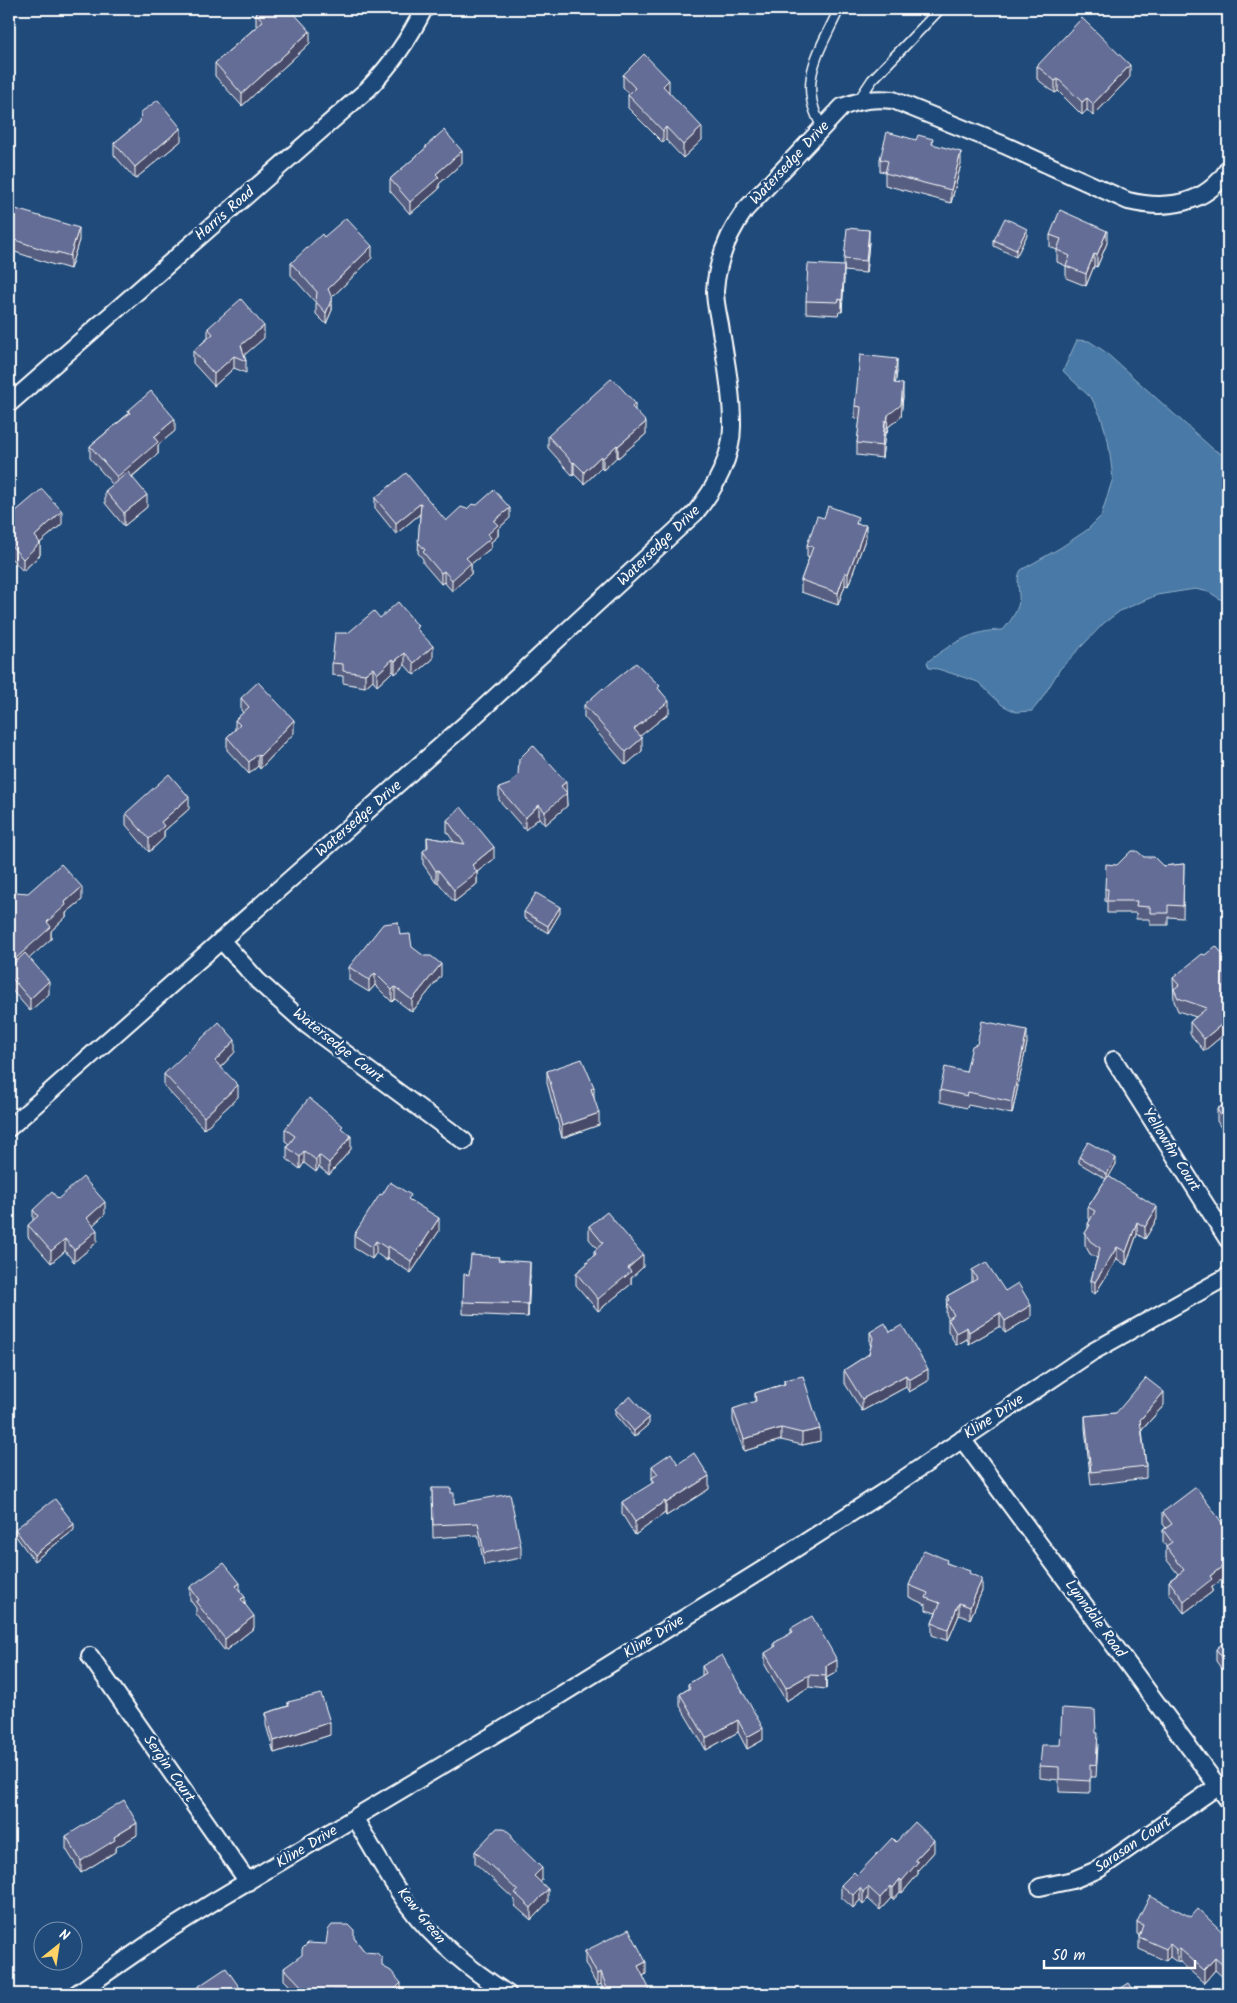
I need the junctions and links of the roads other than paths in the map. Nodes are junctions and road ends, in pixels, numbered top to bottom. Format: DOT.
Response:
graph roads {
  1 [pos="424,9"];
  2 [pos="839,9"];
  3 [pos="940,9"];
  4 [pos="858,101"];
  5 [pos="823,128"];
  6 [pos="1228,169"];
  7 [pos="9,404"];
  8 [pos="221,940"];
  9 [pos="1114,1060"];
  10 [pos="9,1128"];
  11 [pos="464,1141"];
  12 [pos="1228,1240"];
  13 [pos="1228,1276"];
  14 [pos="962,1438"];
  15 [pos="90,1656"];
  16 [pos="1218,1786"];
  17 [pos="1228,1800"];
  18 [pos="355,1819"];
  19 [pos="248,1882"];
  20 [pos="1040,1887"];
  21 [pos="76,1994"];
  22 [pos="508,1994"];
  1 -- 7 [label="street, Harris Road"];
  2 -- 5 [label="lane"];
  3 -- 4 [label="lane"];
  4 -- 5 [label="street, Watersedge Drive"];
  4 -- 6 [label="street, Watersedge Drive"];
  5 -- 8 [label="street, Watersedge Drive"];
  8 -- 10 [label="street, Watersedge Drive"];
  8 -- 11 [label="street, Watersedge Court"];
  9 -- 12 [label="street, Yellowfin Court"];
  13 -- 14 [label="street, Kline Drive"];
  14 -- 16 [label="street, Lynndale Road"];
  14 -- 18 [label="street, Kline Drive"];
  15 -- 19 [label="street, Sergin Court"];
  16 -- 17 [label="street, Lynndale Road"];
  16 -- 20 [label="street, Sarasan Court"];
  18 -- 19 [label="street, Kline Drive"];
  18 -- 22 [label="street, Kew Green"];
  19 -- 21 [label="street, Kline Drive"];
}
